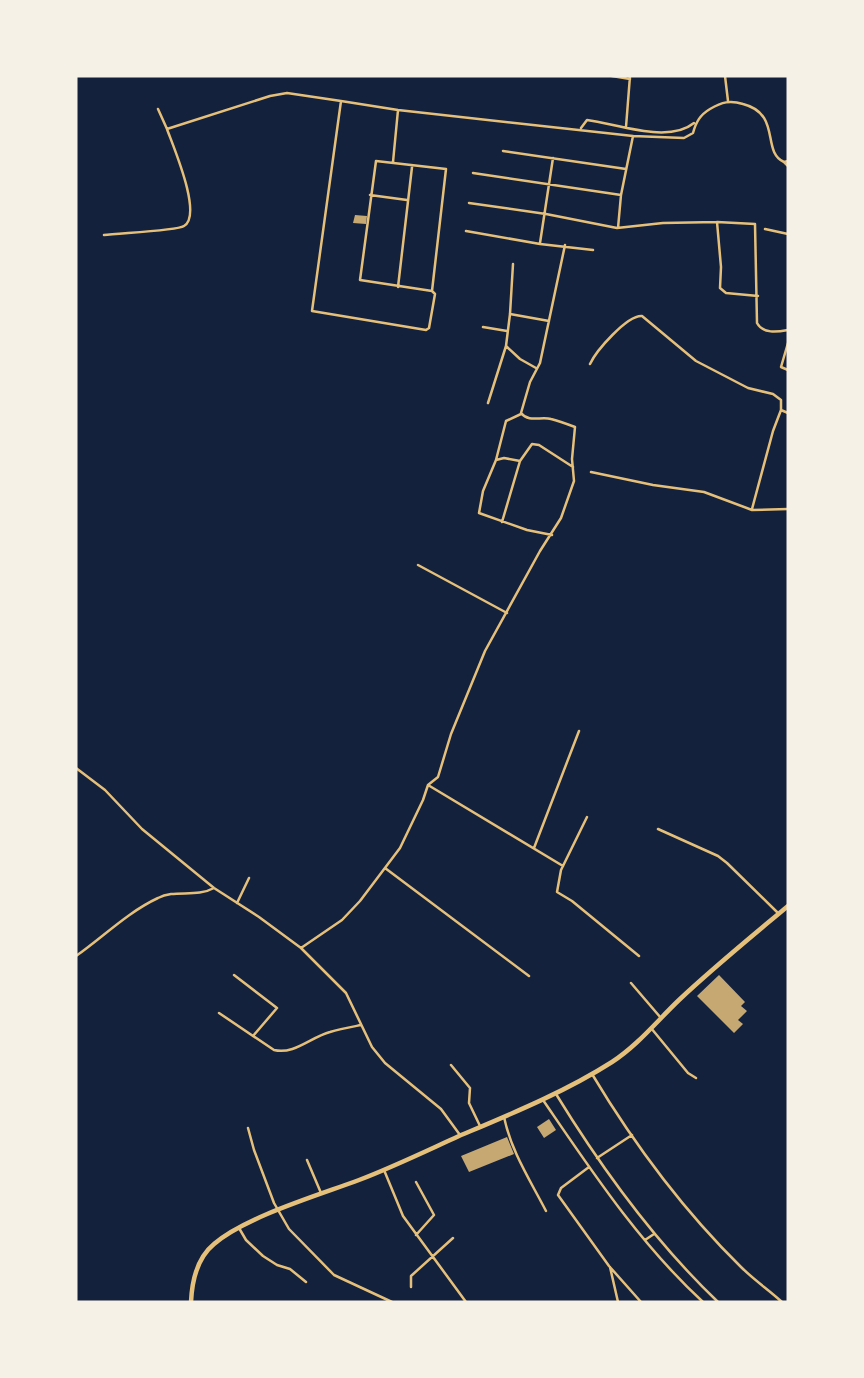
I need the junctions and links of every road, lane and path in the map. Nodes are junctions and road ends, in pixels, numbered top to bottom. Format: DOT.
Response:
graph roads {
  1 [pos="612,76"];
  2 [pos="724,76"];
  3 [pos="630,78"];
  4 [pos="341,101"];
  5 [pos="728,101"];
  6 [pos="158,109"];
  7 [pos="398,110"];
  8 [pos="696,122"];
  9 [pos="626,127"];
  10 [pos="581,128"];
  11 [pos="167,129"];
  12 [pos="633,136"];
  13 [pos="503,151"];
  14 [pos="553,158"];
  15 [pos="393,162"];
  16 [pos="786,162"];
  17 [pos="788,166"];
  18 [pos="412,167"];
  19 [pos="626,169"];
  20 [pos="473,173"];
  21 [pos="550,186"];
  22 [pos="370,195"];
  23 [pos="621,195"];
  24 [pos="406,200"];
  25 [pos="469,203"];
  26 [pos="546,214"];
  27 [pos="717,222"];
  28 [pos="618,228"];
  29 [pos="765,229"];
  30 [pos="466,231"];
  31 [pos="788,234"];
  32 [pos="104,235"];
  33 [pos="540,244"];
  34 [pos="565,245"];
  35 [pos="593,250"];
  36 [pos="513,264"];
  37 [pos="398,287"];
  38 [pos="432,291"];
  39 [pos="758,296"];
  40 [pos="510,314"];
  41 [pos="549,320"];
  42 [pos="483,327"];
  43 [pos="788,330"];
  44 [pos="507,332"];
  45 [pos="788,344"];
  46 [pos="506,346"];
  47 [pos="590,364"];
  48 [pos="536,368"];
  49 [pos="788,370"];
  50 [pos="488,403"];
  51 [pos="781,410"];
  52 [pos="788,413"];
  53 [pos="521,414"];
  54 [pos="496,460"];
  55 [pos="520,461"];
  56 [pos="574,468"];
  57 [pos="591,472"];
  58 [pos="788,508"];
  59 [pos="752,510"];
  60 [pos="502,522"];
  61 [pos="552,535"];
  62 [pos="418,564"];
  63 [pos="507,613"];
  64 [pos="579,731"];
  65 [pos="76,768"];
  66 [pos="428,785"];
  67 [pos="587,817"];
  68 [pos="658,829"];
  69 [pos="534,848"];
  70 [pos="562,866"];
  71 [pos="385,868"];
  72 [pos="249,878"];
  73 [pos="214,888"];
  74 [pos="237,903"];
  75 [pos="788,906"];
  76 [pos="778,914"];
  77 [pos="301,948"];
  78 [pos="76,956"];
  79 [pos="639,956"];
  80 [pos="234,975"];
  81 [pos="529,976"];
  82 [pos="631,983"];
  83 [pos="219,1013"];
  84 [pos="661,1018"];
  85 [pos="361,1025"];
  86 [pos="651,1028"];
  87 [pos="253,1036"];
  88 [pos="451,1065"];
  89 [pos="592,1074"];
  90 [pos="696,1078"];
  91 [pos="555,1093"];
  92 [pos="543,1099"];
  93 [pos="504,1117"];
  94 [pos="248,1128"];
  95 [pos="480,1128"];
  96 [pos="632,1135"];
  97 [pos="460,1136"];
  98 [pos="597,1158"];
  99 [pos="307,1160"];
  100 [pos="589,1167"];
  101 [pos="384,1170"];
  102 [pos="416,1182"];
  103 [pos="322,1194"];
  104 [pos="546,1210"];
  105 [pos="277,1212"];
  106 [pos="238,1228"];
  107 [pos="654,1234"];
  108 [pos="416,1235"];
  109 [pos="453,1238"];
  110 [pos="645,1241"];
  111 [pos="434,1257"];
  112 [pos="609,1266"];
  113 [pos="306,1282"];
  114 [pos="411,1287"];
  115 [pos="191,1302"];
  116 [pos="392,1302"];
  117 [pos="466,1302"];
  118 [pos="618,1302"];
  119 [pos="641,1302"];
  120 [pos="703,1302"];
  121 [pos="718,1302"];
  122 [pos="782,1302"];
  1 -- 3 [label="street"];
  2 -- 5 [label="street"];
  3 -- 9 [label="street"];
  4 -- 7 [label="street"];
  4 -- 11 [label="street"];
  4 -- 38 [label="street"];
  5 -- 8 [label="street"];
  5 -- 16 [label="street"];
  6 -- 11 [label="street"];
  7 -- 10 [label="street"];
  7 -- 15 [label="street"];
  8 -- 9 [label="street"];
  8 -- 12 [label="street"];
  9 -- 10 [label="street"];
  10 -- 12 [label="street"];
  11 -- 32 [label="street"];
  12 -- 19 [label="street"];
  13 -- 14 [label="street"];
  14 -- 19 [label="street"];
  14 -- 21 [label="street"];
  15 -- 18 [label="street"];
  15 -- 22 [label="street"];
  16 -- 17 [label="street"];
  18 -- 24 [label="street"];
  18 -- 38 [label="street"];
  19 -- 23 [label="street"];
  20 -- 21 [label="street"];
  21 -- 23 [label="street"];
  21 -- 26 [label="street"];
  22 -- 24 [label="street"];
  22 -- 37 [label="street"];
  23 -- 28 [label="street"];
  24 -- 37 [label="street"];
  25 -- 26 [label="street"];
  26 -- 28 [label="street"];
  26 -- 33 [label="street"];
  27 -- 28 [label="street"];
  27 -- 39 [label="street"];
  27 -- 39 [label="street"];
  29 -- 31 [label="street"];
  30 -- 33 [label="street"];
  33 -- 34 [label="street"];
  34 -- 35 [label="street"];
  34 -- 41 [label="street"];
  36 -- 40 [label="street"];
  37 -- 38 [label="street"];
  39 -- 43 [label="street"];
  40 -- 41 [label="street"];
  40 -- 44 [label="street"];
  41 -- 48 [label="street"];
  42 -- 44 [label="street"];
  44 -- 46 [label="street"];
  45 -- 49 [label="street"];
  46 -- 48 [label="street"];
  46 -- 50 [label="street"];
  47 -- 51 [label="street"];
  48 -- 53 [label="street"];
  51 -- 52 [label="street"];
  51 -- 59 [label="street"];
  53 -- 54 [label="street"];
  53 -- 56 [label="street"];
  54 -- 55 [label="street"];
  54 -- 60 [label="street"];
  55 -- 56 [label="street"];
  55 -- 60 [label="street"];
  56 -- 61 [label="street"];
  57 -- 59 [label="street"];
  58 -- 59 [label="street"];
  60 -- 61 [label="street"];
  61 -- 63 [label="street"];
  62 -- 63 [label="street"];
  63 -- 66 [label="street"];
  64 -- 69 [label="street"];
  65 -- 73 [label="street"];
  66 -- 69 [label="street"];
  66 -- 71 [label="street"];
  67 -- 70 [label="street"];
  68 -- 76 [label="street"];
  69 -- 70 [label="street"];
  70 -- 79 [label="street"];
  71 -- 77 [label="street"];
  71 -- 81 [label="street"];
  72 -- 74 [label="street"];
  73 -- 74 [label="street"];
  73 -- 78 [label="street"];
  74 -- 77 [label="street"];
  75 -- 76 [label="highway"];
  76 -- 84 [label="highway"];
  77 -- 85 [label="street"];
  80 -- 87 [label="street"];
  82 -- 84 [label="street"];
  83 -- 87 [label="street"];
  84 -- 86 [label="highway"];
  85 -- 87 [label="street"];
  85 -- 97 [label="street"];
  86 -- 89 [label="highway"];
  86 -- 90 [label="street"];
  88 -- 95 [label="street"];
  89 -- 91 [label="highway"];
  89 -- 96 [label="street"];
  91 -- 92 [label="highway"];
  91 -- 98 [label="street"];
  92 -- 93 [label="highway"];
  92 -- 100 [label="street"];
  93 -- 95 [label="highway"];
  93 -- 104 [label="street"];
  94 -- 105 [label="street"];
  95 -- 97 [label="highway"];
  96 -- 98 [label="street"];
  96 -- 122 [label="street"];
  97 -- 101 [label="highway"];
  98 -- 107 [label="street"];
  99 -- 103 [label="street"];
  100 -- 110 [label="street"];
  100 -- 112 [label="street"];
  101 -- 103 [label="highway"];
  101 -- 108 [label="street"];
  102 -- 108 [label="street"];
  103 -- 105 [label="highway"];
  105 -- 106 [label="highway"];
  105 -- 116 [label="street"];
  106 -- 113 [label="street"];
  106 -- 115 [label="highway"];
  107 -- 110 [label="street"];
  107 -- 121 [label="street"];
  108 -- 111 [label="street"];
  109 -- 111 [label="street"];
  110 -- 120 [label="street"];
  111 -- 114 [label="street"];
  111 -- 117 [label="street"];
  112 -- 118 [label="street"];
  112 -- 119 [label="street"];
}
